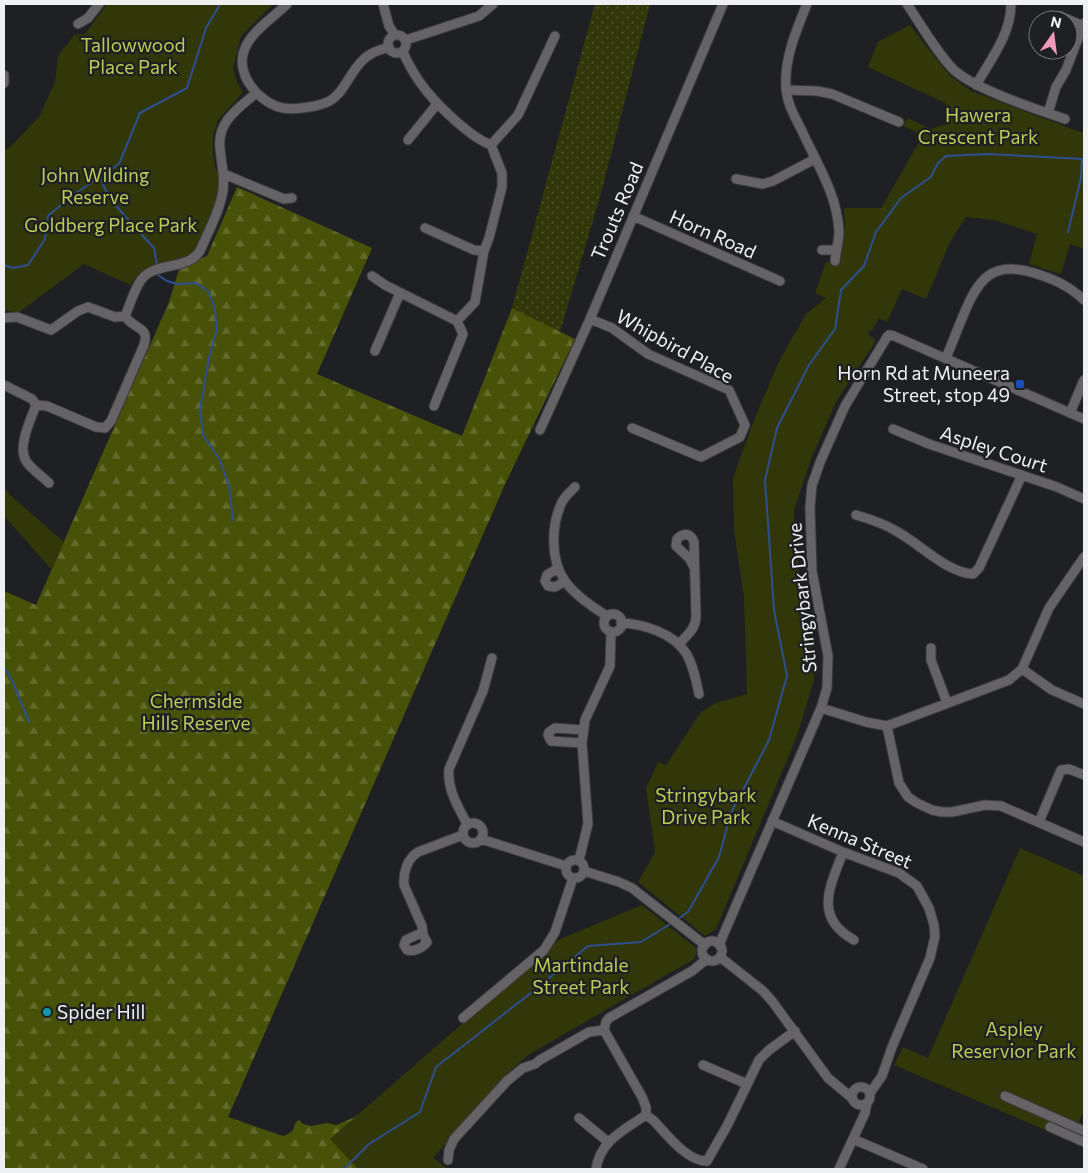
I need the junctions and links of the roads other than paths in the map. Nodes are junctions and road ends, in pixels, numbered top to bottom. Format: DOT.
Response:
graph roads {
  1 [pos="99,4"];
  2 [pos="287,4"];
  3 [pos="383,4"];
  4 [pos="493,4"];
  5 [pos="723,4"];
  6 [pos="807,4"];
  7 [pos="907,4"];
  8 [pos="1011,4"];
  9 [pos="78,24"];
  10 [pos="1083,24"];
  11 [pos="395,35"];
  12 [pos="555,36"];
  13 [pos="406,40"];
  14 [pos="389,47"];
  15 [pos="403,52"];
  16 [pos="4,75"];
  17 [pos="4,84"];
  18 [pos="976,85"];
  19 [pos="786,90"];
  20 [pos="256,93"];
  21 [pos="437,104"];
  22 [pos="1048,113"];
  23 [pos="1065,119"];
  24 [pos="899,122"];
  25 [pos="408,140"];
  26 [pos="490,145"];
  27 [pos="815,159"];
  28 [pos="224,174"];
  29 [pos="736,180"];
  30 [pos="292,198"];
  31 [pos="632,216"];
  32 [pos="425,228"];
  33 [pos="822,250"];
  34 [pos="836,250"];
  35 [pos="484,251"];
  36 [pos="835,261"];
  37 [pos="372,276"];
  38 [pos="780,280"];
  39 [pos="400,293"];
  40 [pos="1084,300"];
  41 [pos="125,316"];
  42 [pos="4,318"];
  43 [pos="590,319"];
  44 [pos="457,321"];
  45 [pos="375,351"];
  46 [pos="946,358"];
  47 [pos="1084,380"];
  48 [pos="4,385"];
  49 [pos="36,405"];
  50 [pos="434,406"];
  51 [pos="1070,413"];
  52 [pos="1084,420"];
  53 [pos="632,428"];
  54 [pos="893,429"];
  55 [pos="540,430"];
  56 [pos="1022,475"];
  57 [pos="48,483"];
  58 [pos="575,487"];
  59 [pos="1084,499"];
  60 [pos="856,515"];
  61 [pos="1084,557"];
  62 [pos="694,567"];
  63 [pos="558,568"];
  64 [pos="565,581"];
  65 [pos="607,616"];
  66 [pos="621,623"];
  67 [pos="612,632"];
  68 [pos="678,644"];
  69 [pos="931,648"];
  70 [pos="492,658"];
  71 [pos="1022,670"];
  72 [pos="699,694"];
  73 [pos="947,703"];
  74 [pos="1084,704"];
  75 [pos="821,708"];
  76 [pos="888,726"];
  77 [pos="583,730"];
  78 [pos="582,743"];
  79 [pos="1084,775"];
  80 [pos="772,821"];
  81 [pos="1039,822"];
  82 [pos="467,824"];
  83 [pos="463,836"];
  84 [pos="482,839"];
  85 [pos="1084,842"];
  86 [pos="843,852"];
  87 [pos="579,860"];
  88 [pos="566,866"];
  89 [pos="584,871"];
  90 [pos="572,878"];
  91 [pos="423,935"];
  92 [pos="854,940"];
  93 [pos="705,945"];
  94 [pos="719,945"];
  95 [pos="720,957"];
  96 [pos="707,959"];
  97 [pos="464,1018"];
  98 [pos="604,1030"];
  99 [pos="795,1030"];
  100 [pos="703,1065"];
  101 [pos="883,1069"];
  102 [pos="747,1084"];
  103 [pos="859,1096"];
  104 [pos="1005,1096"];
  105 [pos="646,1115"];
  106 [pos="579,1118"];
  107 [pos="1050,1128"];
  108 [pos="1084,1132"];
  109 [pos="853,1139"];
  110 [pos="608,1142"];
  111 [pos="1084,1142"];
  112 [pos="448,1160"];
  113 [pos="709,1165"];
  114 [pos="596,1169"];
  115 [pos="839,1169"];
  116 [pos="923,1169"];
  1 -- 9 [label="street"];
  2 -- 20 [label="street"];
  3 -- 11 [label="street"];
  4 -- 13 [label="street"];
  5 -- 31 [label="street, Trouts Road"];
  6 -- 19 [label="street"];
  7 -- 18 [label="street"];
  8 -- 18 [label="street"];
  10 -- 22 [label="street"];
  11 -- 13 [label="street"];
  11 -- 14 [label="street"];
  12 -- 26 [label="street"];
  13 -- 15 [label="street"];
  14 -- 15 [label="street"];
  14 -- 20 [label="street"];
  15 -- 21 [label="street"];
  16 -- 17 [label="street"];
  18 -- 22 [label="street"];
  19 -- 24 [label="street"];
  19 -- 27 [label="street"];
  20 -- 28 [label="street"];
  21 -- 25 [label="street"];
  21 -- 26 [label="street"];
  22 -- 23 [label="street"];
  26 -- 35 [label="street"];
  27 -- 29 [label="street"];
  27 -- 34 [label="street"];
  28 -- 30 [label="street"];
  28 -- 41 [label="street"];
  31 -- 38 [label="street, Horn Road"];
  31 -- 43 [label="street, Trouts Road"];
  32 -- 35 [label="street"];
  33 -- 34 [label="street"];
  34 -- 36 [label="street"];
  35 -- 44 [label="street"];
  37 -- 39 [label="street"];
  39 -- 44 [label="street"];
  39 -- 45 [label="street"];
  40 -- 46 [label="street"];
  41 -- 42 [label="street"];
  41 -- 49 [label="street"];
  43 -- 53 [label="street, Whipbird Place"];
  43 -- 55 [label="street, Trouts Road"];
  44 -- 50 [label="street"];
  46 -- 51 [label="street"];
  46 -- 75 [label="street, Stringybark Drive"];
  47 -- 51 [label="street"];
  48 -- 49 [label="street"];
  49 -- 57 [label="street"];
  51 -- 52 [label="street"];
  54 -- 56 [label="street, Aspley Court"];
  56 -- 59 [label="street, Aspley Court"];
  56 -- 60 [label="street"];
  58 -- 63 [label="street"];
  61 -- 71 [label="street"];
  62 -- 68 [label="street"];
  63 -- 64 [label="street"];
  63 -- 64 [label="street"];
  64 -- 65 [label="street"];
  65 -- 66 [label="street"];
  65 -- 67 [label="street"];
  66 -- 67 [label="street"];
  66 -- 68 [label="street"];
  67 -- 77 [label="street"];
  68 -- 72 [label="street"];
  69 -- 73 [label="street"];
  70 -- 82 [label="street"];
  71 -- 73 [label="street"];
  71 -- 74 [label="street"];
  73 -- 76 [label="street"];
  75 -- 76 [label="street"];
  75 -- 80 [label="street, Stringybark Drive"];
  76 -- 81 [label="street"];
  77 -- 78 [label="street"];
  77 -- 78 [label="street"];
  78 -- 87 [label="street"];
  79 -- 81 [label="street"];
  80 -- 86 [label="street, Kenna Street"];
  80 -- 94 [label="street, Stringybark Drive"];
  81 -- 85 [label="street"];
  82 -- 83 [label="street"];
  82 -- 84 [label="street"];
  83 -- 84 [label="street"];
  83 -- 91 [label="street"];
  84 -- 88 [label="street"];
  86 -- 92 [label="street"];
  86 -- 101 [label="street, Kenna Street"];
  87 -- 88 [label="street"];
  87 -- 89 [label="street"];
  88 -- 90 [label="street"];
  89 -- 90 [label="street"];
  89 -- 93 [label="street"];
  90 -- 97 [label="street"];
  93 -- 94 [label="street"];
  93 -- 96 [label="street"];
  94 -- 95 [label="street, Stringybark Drive"];
  95 -- 96 [label="street"];
  95 -- 99 [label="street"];
  96 -- 98 [label="street"];
  98 -- 105 [label="street"];
  98 -- 112 [label="street"];
  99 -- 102 [label="street"];
  99 -- 103 [label="street"];
  100 -- 102 [label="street"];
  101 -- 103 [label="street, Kenna Street"];
  101 -- 103 [label="street, Kenna Street"];
  102 -- 113 [label="street"];
  103 -- 109 [label="street"];
  104 -- 108 [label="street"];
  105 -- 110 [label="street"];
  105 -- 113 [label="street"];
  106 -- 110 [label="street"];
  107 -- 111 [label="street"];
  109 -- 115 [label="street"];
  109 -- 116 [label="street"];
  110 -- 114 [label="street"];
}
